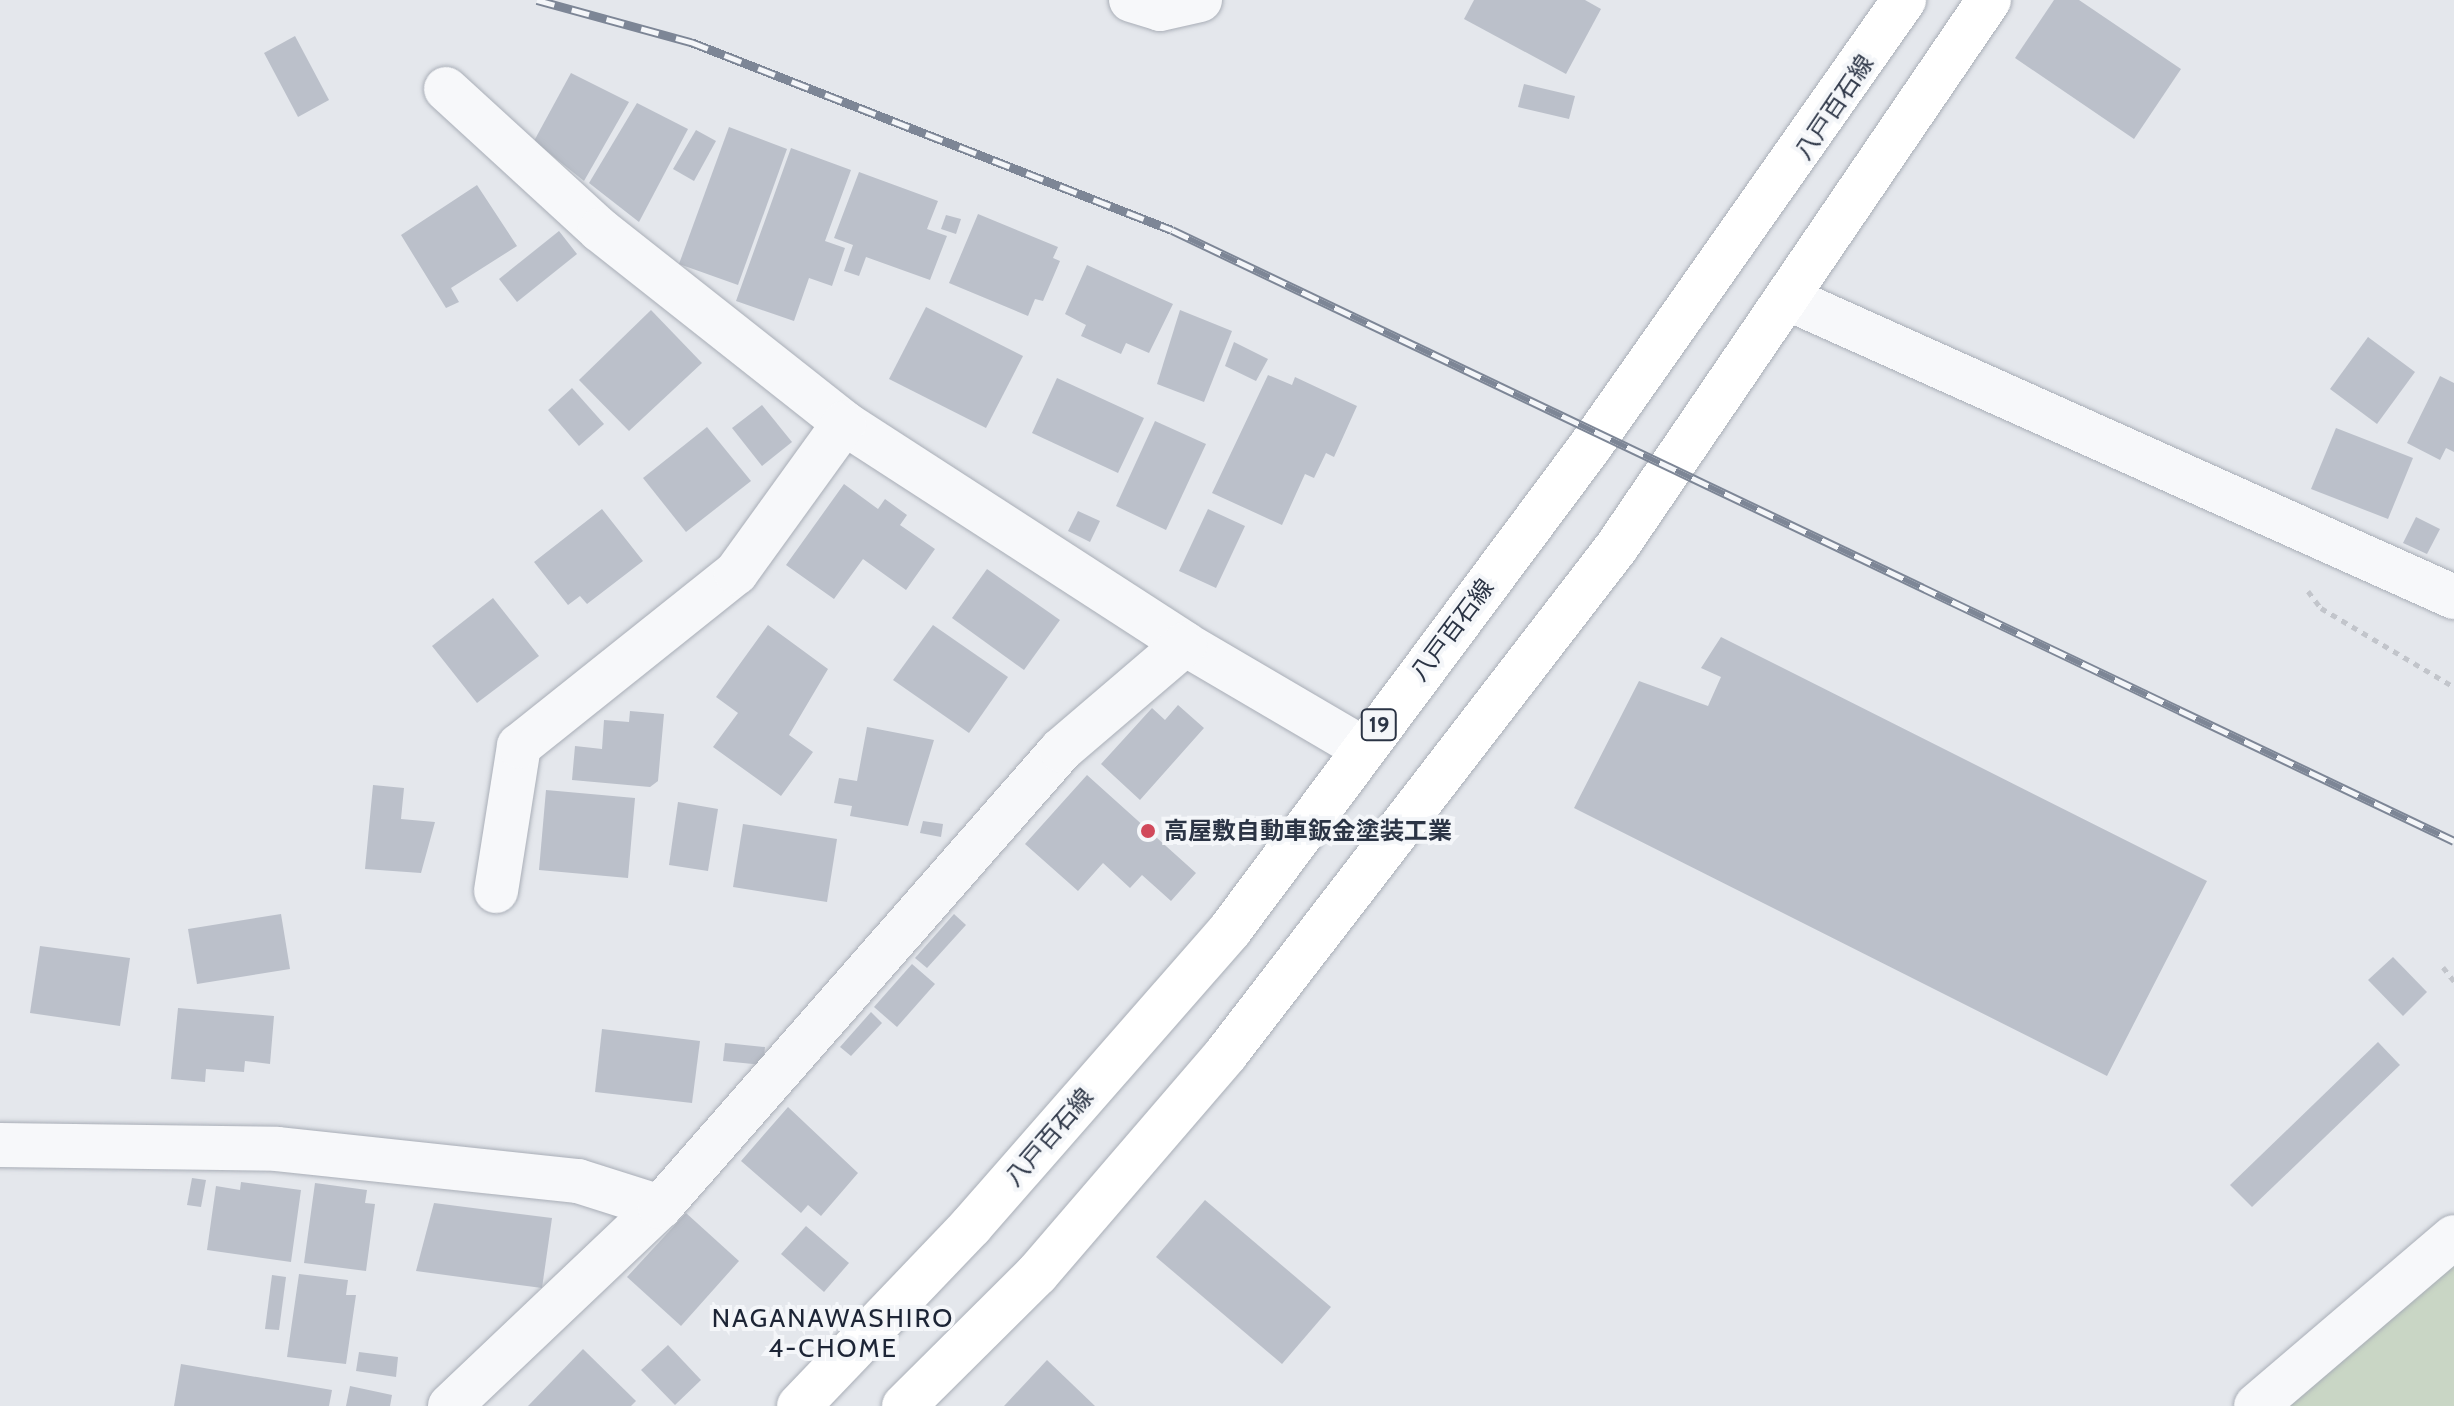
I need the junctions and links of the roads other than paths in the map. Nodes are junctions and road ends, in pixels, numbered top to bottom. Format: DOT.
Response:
graph roads {
  1 [pos="1131,0"];
  2 [pos="1200,0"];
  3 [pos="1904,0"];
  4 [pos="1989,0"];
  5 [pos="446,89"];
  6 [pos="1789,299"];
  7 [pos="844,423"];
  8 [pos="2454,597"];
  9 [pos="1185,644"];
  10 [pos="1362,748"];
  11 [pos="496,891"];
  12 [pos="0,1145"];
  13 [pos="660,1207"];
  14 [pos="2454,1237"];
  15 [pos="450,1406"];
  16 [pos="799,1406"];
  17 [pos="904,1406"];
  18 [pos="2256,1406"];
  1 -- 2 [label="street"];
  3 -- 10 [label="main road, 八戸百石線 / 19"];
  4 -- 6 [label="main road"];
  5 -- 7 [label="street"];
  6 -- 8 [label="street"];
  6 -- 17 [label="main road"];
  7 -- 9 [label="street"];
  7 -- 11 [label="street"];
  9 -- 10 [label="street"];
  9 -- 13 [label="street"];
  10 -- 16 [label="main road, 八戸百石線 / 19"];
  12 -- 13 [label="street"];
  13 -- 15 [label="street"];
  14 -- 18 [label="street"];
}
